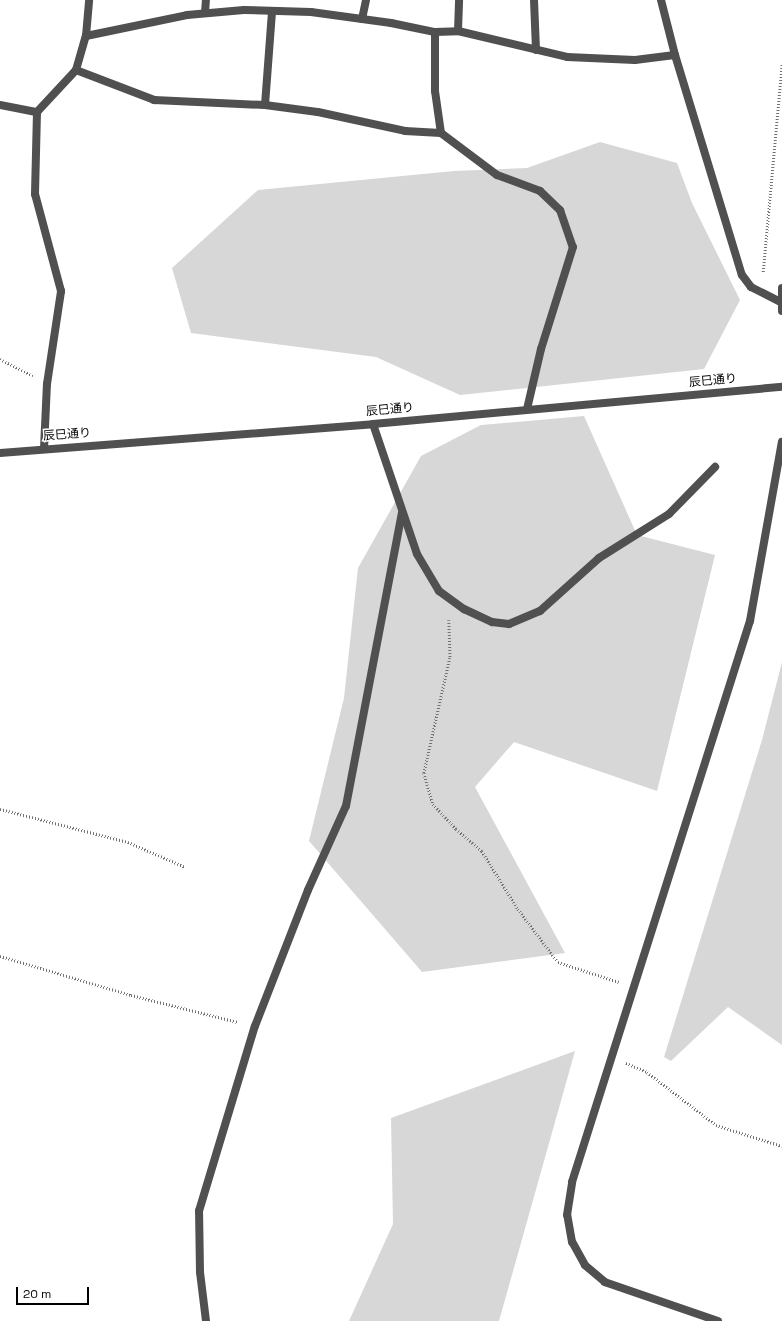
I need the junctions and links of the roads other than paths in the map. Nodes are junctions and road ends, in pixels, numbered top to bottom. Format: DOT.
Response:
graph roads {
  1 [pos="89,0"];
  2 [pos="206,0"];
  3 [pos="366,0"];
  4 [pos="459,0"];
  5 [pos="534,0"];
  6 [pos="661,0"];
  7 [pos="272,11"];
  8 [pos="205,13"];
  9 [pos="362,19"];
  10 [pos="458,31"];
  11 [pos="435,32"];
  12 [pos="86,36"];
  13 [pos="536,50"];
  14 [pos="675,55"];
  15 [pos="76,70"];
  16 [pos="0,105"];
  17 [pos="265,105"];
  18 [pos="37,112"];
  19 [pos="441,133"];
  20 [pos="782,288"];
  21 [pos="781,302"];
  22 [pos="782,312"];
  23 [pos="782,387"];
  24 [pos="527,409"];
  25 [pos="373,424"];
  26 [pos="782,442"];
  27 [pos="44,449"];
  28 [pos="0,453"];
  29 [pos="715,467"];
  30 [pos="402,513"];
  31 [pos="206,1321"];
  32 [pos="718,1321"];
  1 -- 12 [label="street"];
  2 -- 8 [label="street"];
  3 -- 9 [label="street"];
  4 -- 10 [label="street"];
  5 -- 13 [label="street"];
  6 -- 14 [label="street"];
  7 -- 8 [label="street"];
  7 -- 9 [label="street"];
  7 -- 17 [label="street"];
  8 -- 12 [label="street"];
  9 -- 11 [label="street"];
  10 -- 11 [label="street"];
  10 -- 13 [label="street"];
  11 -- 19 [label="street"];
  12 -- 15 [label="street"];
  13 -- 14 [label="street"];
  14 -- 21 [label="street"];
  15 -- 17 [label="street"];
  15 -- 18 [label="street"];
  16 -- 18 [label="street"];
  17 -- 19 [label="street"];
  18 -- 27 [label="street"];
  19 -- 24 [label="street"];
  20 -- 21 [label="street"];
  21 -- 22 [label="street"];
  23 -- 24 [label="street, 辰巳通り"];
  24 -- 25 [label="street, 辰巳通り"];
  25 -- 27 [label="street, 辰巳通り"];
  25 -- 30 [label="street"];
  26 -- 32 [label="street"];
  27 -- 28 [label="street, 辰巳通り"];
  29 -- 30 [label="street"];
  30 -- 31 [label="street"];
}
